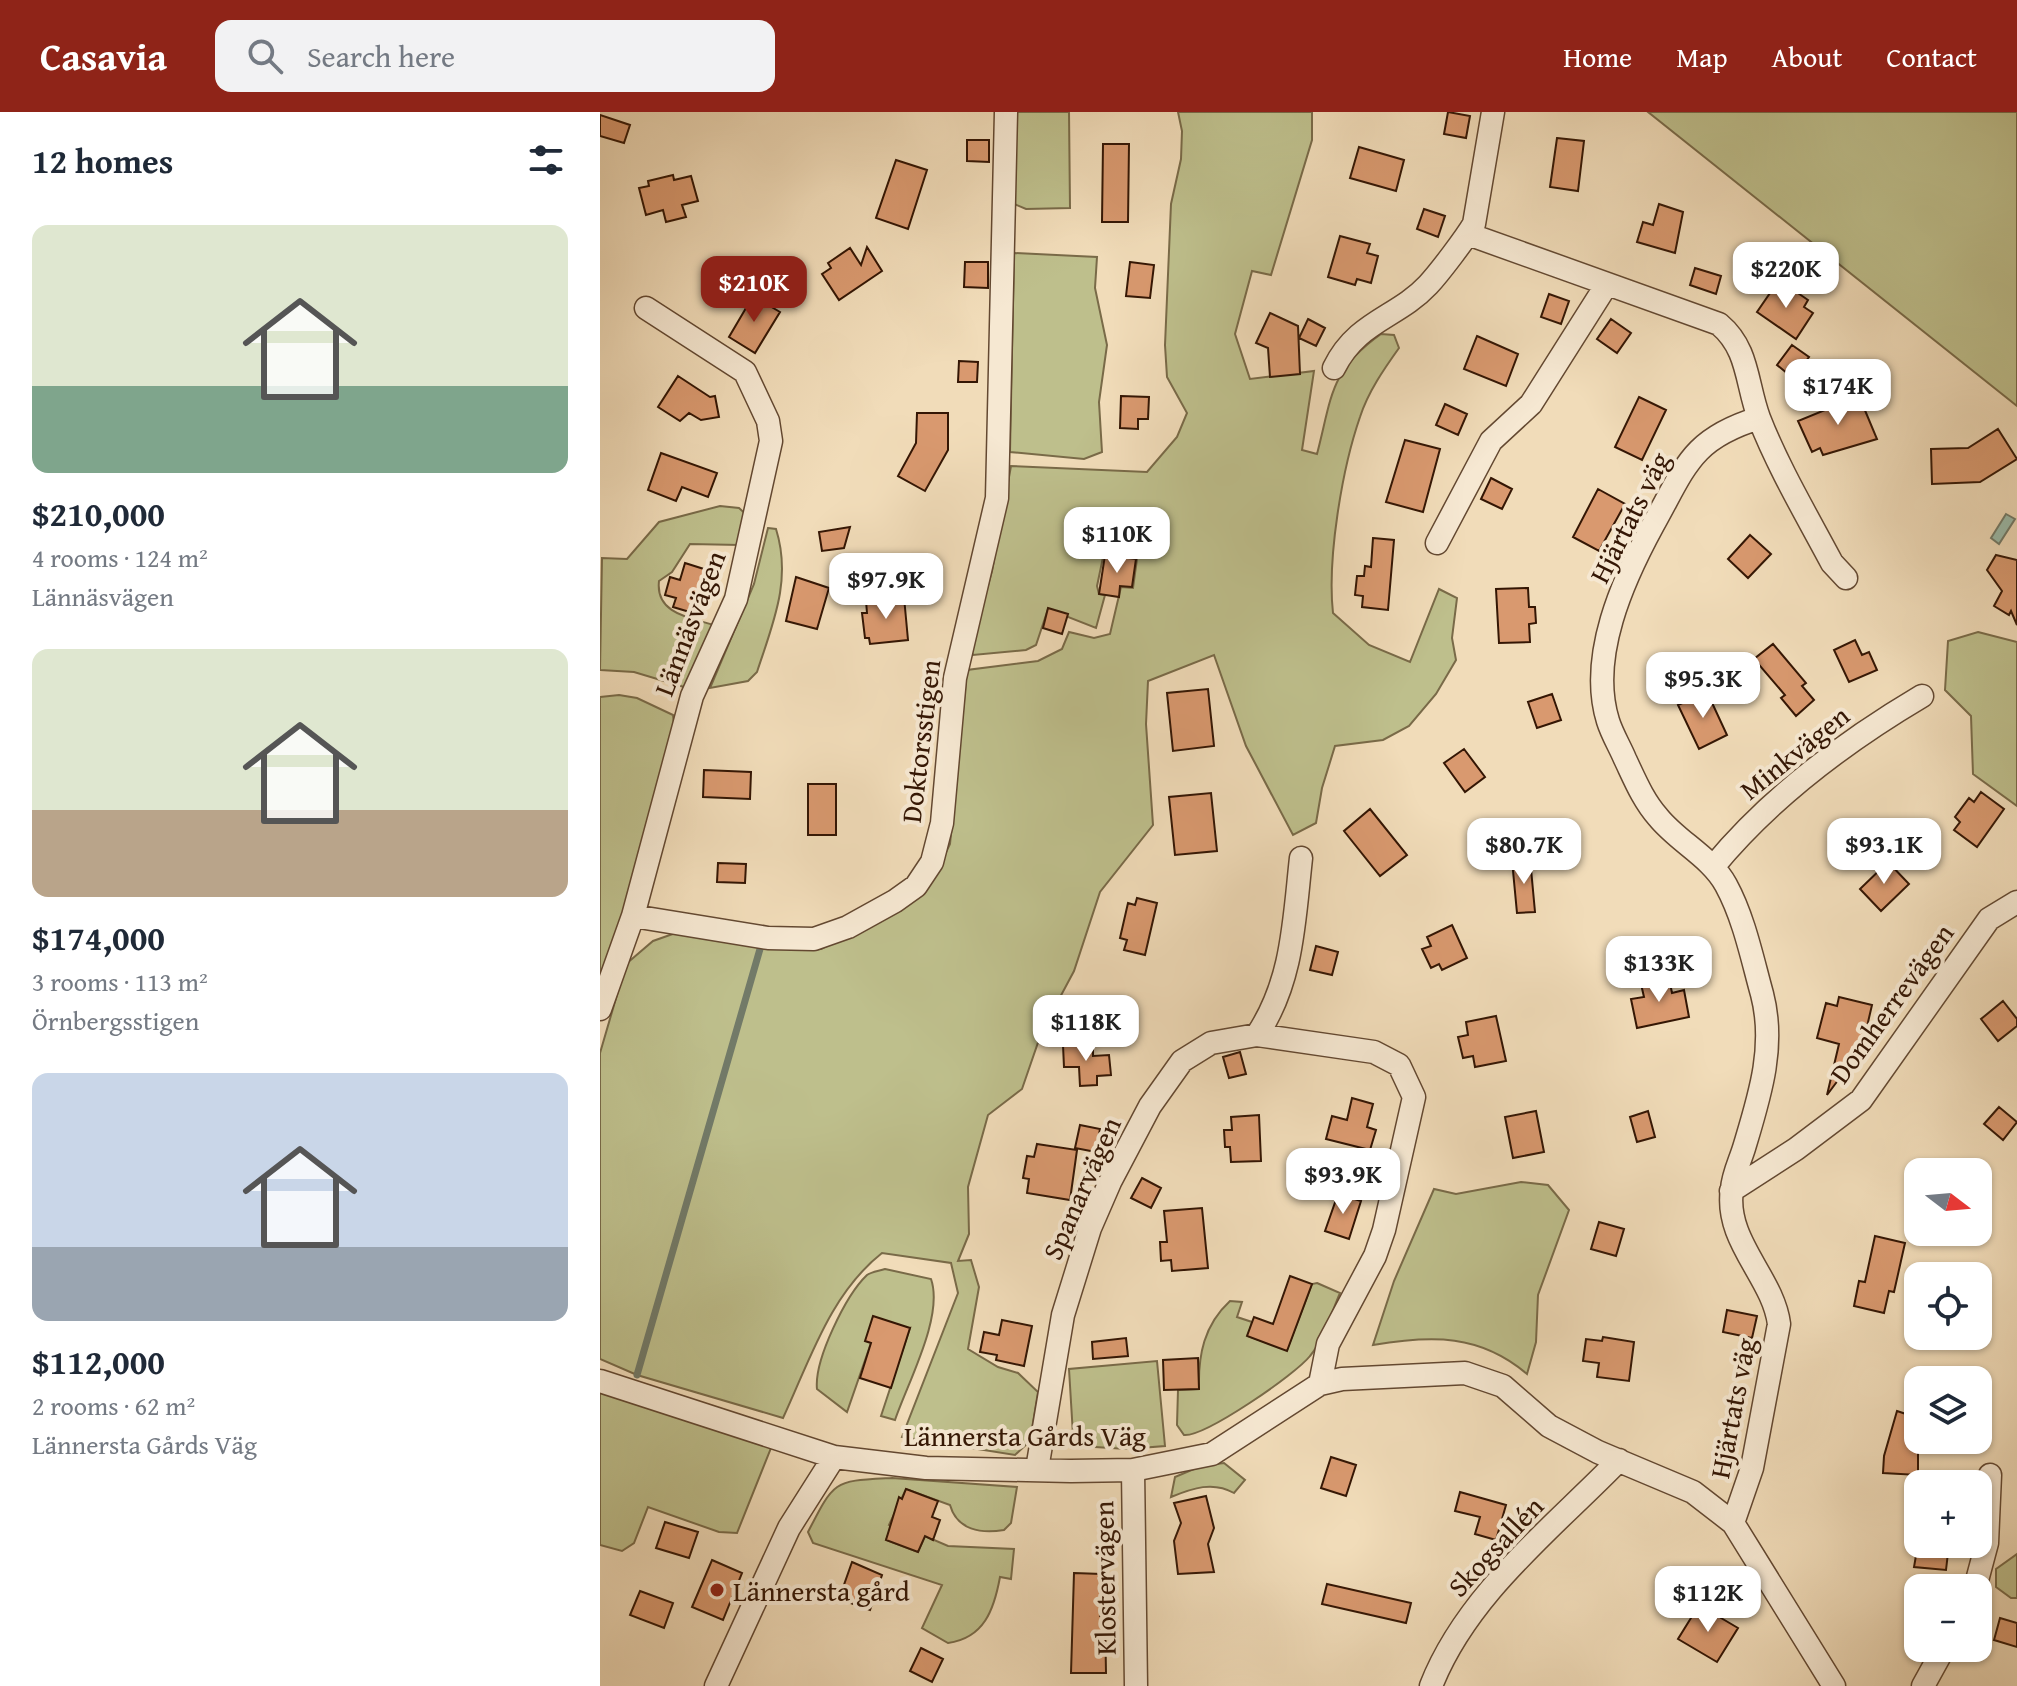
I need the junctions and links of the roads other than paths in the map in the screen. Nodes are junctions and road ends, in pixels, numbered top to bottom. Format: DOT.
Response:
graph roads {
  1 [pos="1006,112"];
  2 [pos="1493,112"];
  3 [pos="1468,234"];
  4 [pos="1607,284"];
  5 [pos="646,308"];
  6 [pos="1334,368"];
  7 [pos="1759,418"];
  8 [pos="1437,543"];
  9 [pos="1846,578"];
  10 [pos="1922,696"];
  11 [pos="1301,858"];
  12 [pos="1713,867"];
  13 [pos="2017,902"];
  14 [pos="633,916"];
  15 [pos="600,1009"];
  16 [pos="1257,1035"];
  17 [pos="1731,1191"];
  18 [pos="600,1381"];
  19 [pos="1320,1384"];
  20 [pos="834,1457"];
  21 [pos="1619,1460"];
  22 [pos="1037,1469"];
  23 [pos="1133,1470"];
  24 [pos="1733,1523"];
  25 [pos="1936,1662"];
  26 [pos="716,1686"];
  27 [pos="1136,1686"];
  28 [pos="1431,1686"];
  29 [pos="1834,1686"];
  30 [pos="1923,1686"];
  1 -- 14 [label="street, Doktorsstigen"];
  2 -- 3 [label="street"];
  3 -- 4 [label="street"];
  3 -- 6 [label="street"];
  4 -- 7 [label="street"];
  4 -- 8 [label="street"];
  5 -- 14 [label="street, Lännäsvägen"];
  7 -- 9 [label="street"];
  7 -- 12 [label="street, Hjärtats väg"];
  10 -- 12 [label="street, Minkvägen"];
  11 -- 16 [label="street"];
  12 -- 17 [label="street, Hjärtats väg"];
  13 -- 17 [label="street, Domherrevägen"];
  14 -- 15 [label="street, Lännäsvägen"];
  16 -- 19 [label="street, Spanarvägen"];
  16 -- 22 [label="street, Spanarvägen"];
  17 -- 24 [label="street, Hjärtats väg"];
  18 -- 20 [label="street, Lännersta Gårds Väg"];
  19 -- 21 [label="street, Lännersta Gårds Väg"];
  19 -- 23 [label="street, Lännersta Gårds Väg"];
  20 -- 22 [label="street, Lännersta Gårds Väg"];
  20 -- 26 [label="street"];
  21 -- 24 [label="street, Lännersta Gårds Väg"];
  21 -- 28 [label="street, Skogsallén"];
  22 -- 23 [label="street, Lännersta Gårds Väg"];
  23 -- 27 [label="street, Klostervägen"];
  24 -- 29 [label="street, Lännersta Gårds Väg"];
  25 -- 30 [label="street"];
}
